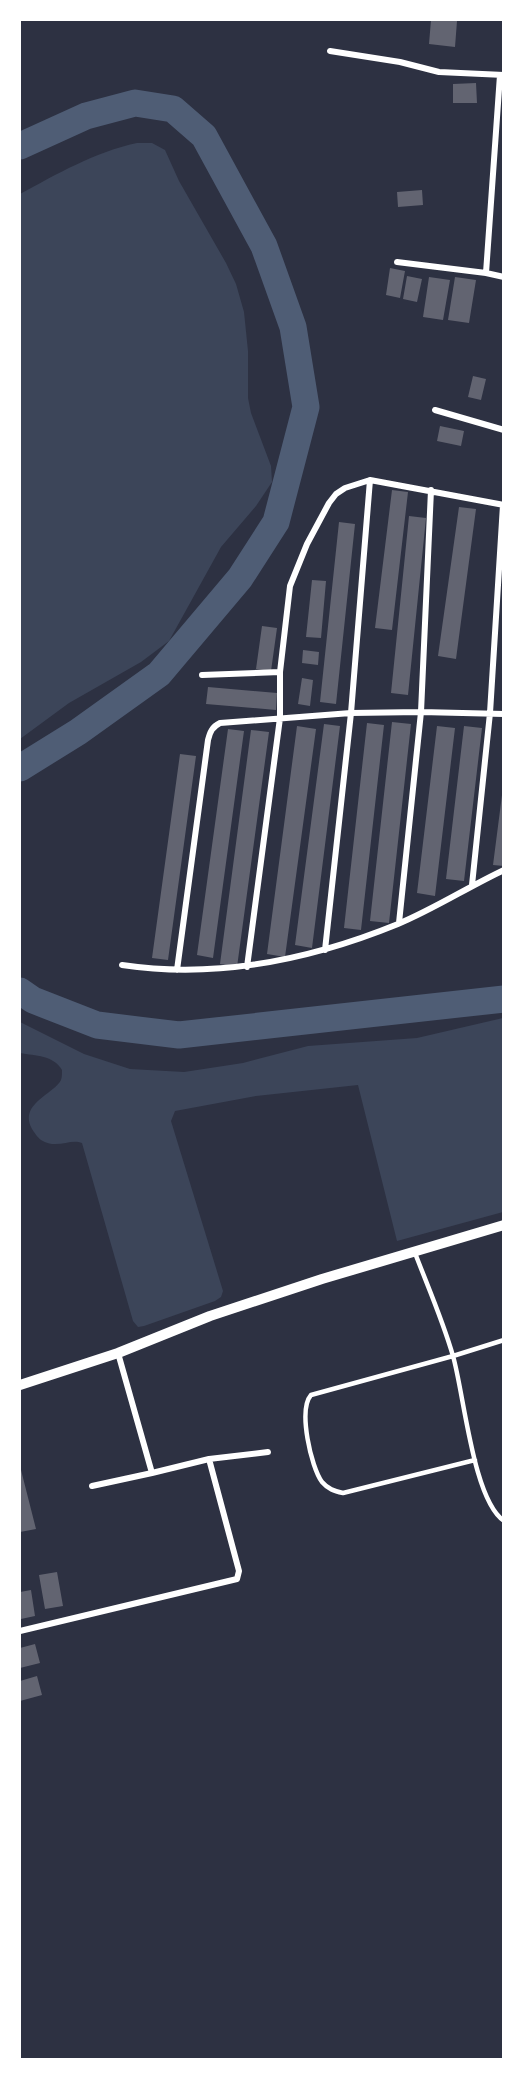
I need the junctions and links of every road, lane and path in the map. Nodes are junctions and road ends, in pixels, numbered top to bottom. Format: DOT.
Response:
graph roads {
  1 [pos="330,51"];
  2 [pos="502,75"];
  3 [pos="397,262"];
  4 [pos="486,273"];
  5 [pos="504,277"];
  6 [pos="435,410"];
  7 [pos="504,430"];
  8 [pos="370,480"];
  9 [pos="431,490"];
  10 [pos="503,505"];
  11 [pos="280,672"];
  12 [pos="202,675"];
  13 [pos="421,711"];
  14 [pos="490,713"];
  15 [pos="351,714"];
  16 [pos="504,714"];
  17 [pos="280,718"];
  18 [pos="504,870"];
  19 [pos="472,885"];
  20 [pos="399,923"];
  21 [pos="325,950"];
  22 [pos="122,965"];
  23 [pos="246,967"];
  24 [pos="177,970"];
  25 [pos="504,1225"];
  26 [pos="414,1251"];
  27 [pos="504,1340"];
  28 [pos="118,1353"];
  29 [pos="453,1356"];
  30 [pos="20,1385"];
  31 [pos="268,1452"];
  32 [pos="209,1459"];
  33 [pos="474,1460"];
  34 [pos="152,1473"];
  35 [pos="92,1486"];
  36 [pos="504,1521"];
  37 [pos="20,1630"];
  1 -- 2 [label="street"];
  2 -- 4 [label="street"];
  3 -- 4 [label="street"];
  4 -- 5 [label="street"];
  6 -- 7 [label="street"];
  8 -- 9 [label="street"];
  8 -- 11 [label="street"];
  8 -- 15 [label="street"];
  9 -- 10 [label="street"];
  9 -- 13 [label="street"];
  10 -- 14 [label="street"];
  11 -- 12 [label="street"];
  11 -- 17 [label="street"];
  13 -- 14 [label="street"];
  13 -- 15 [label="street"];
  13 -- 20 [label="street"];
  14 -- 16 [label="street"];
  14 -- 19 [label="street"];
  15 -- 17 [label="street"];
  15 -- 21 [label="street"];
  17 -- 23 [label="street"];
  17 -- 24 [label="street"];
  18 -- 19 [label="street"];
  19 -- 20 [label="street"];
  20 -- 21 [label="street"];
  21 -- 23 [label="street"];
  22 -- 24 [label="street"];
  23 -- 24 [label="street"];
  25 -- 26 [label="street"];
  26 -- 28 [label="street"];
  26 -- 29 [label="lane"];
  27 -- 29 [label="lane"];
  28 -- 30 [label="street"];
  28 -- 34 [label="street"];
  29 -- 33 [label="lane"];
  29 -- 33 [label="lane"];
  31 -- 32 [label="street"];
  32 -- 34 [label="street"];
  32 -- 37 [label="street"];
  33 -- 36 [label="lane"];
  34 -- 35 [label="street"];
}
